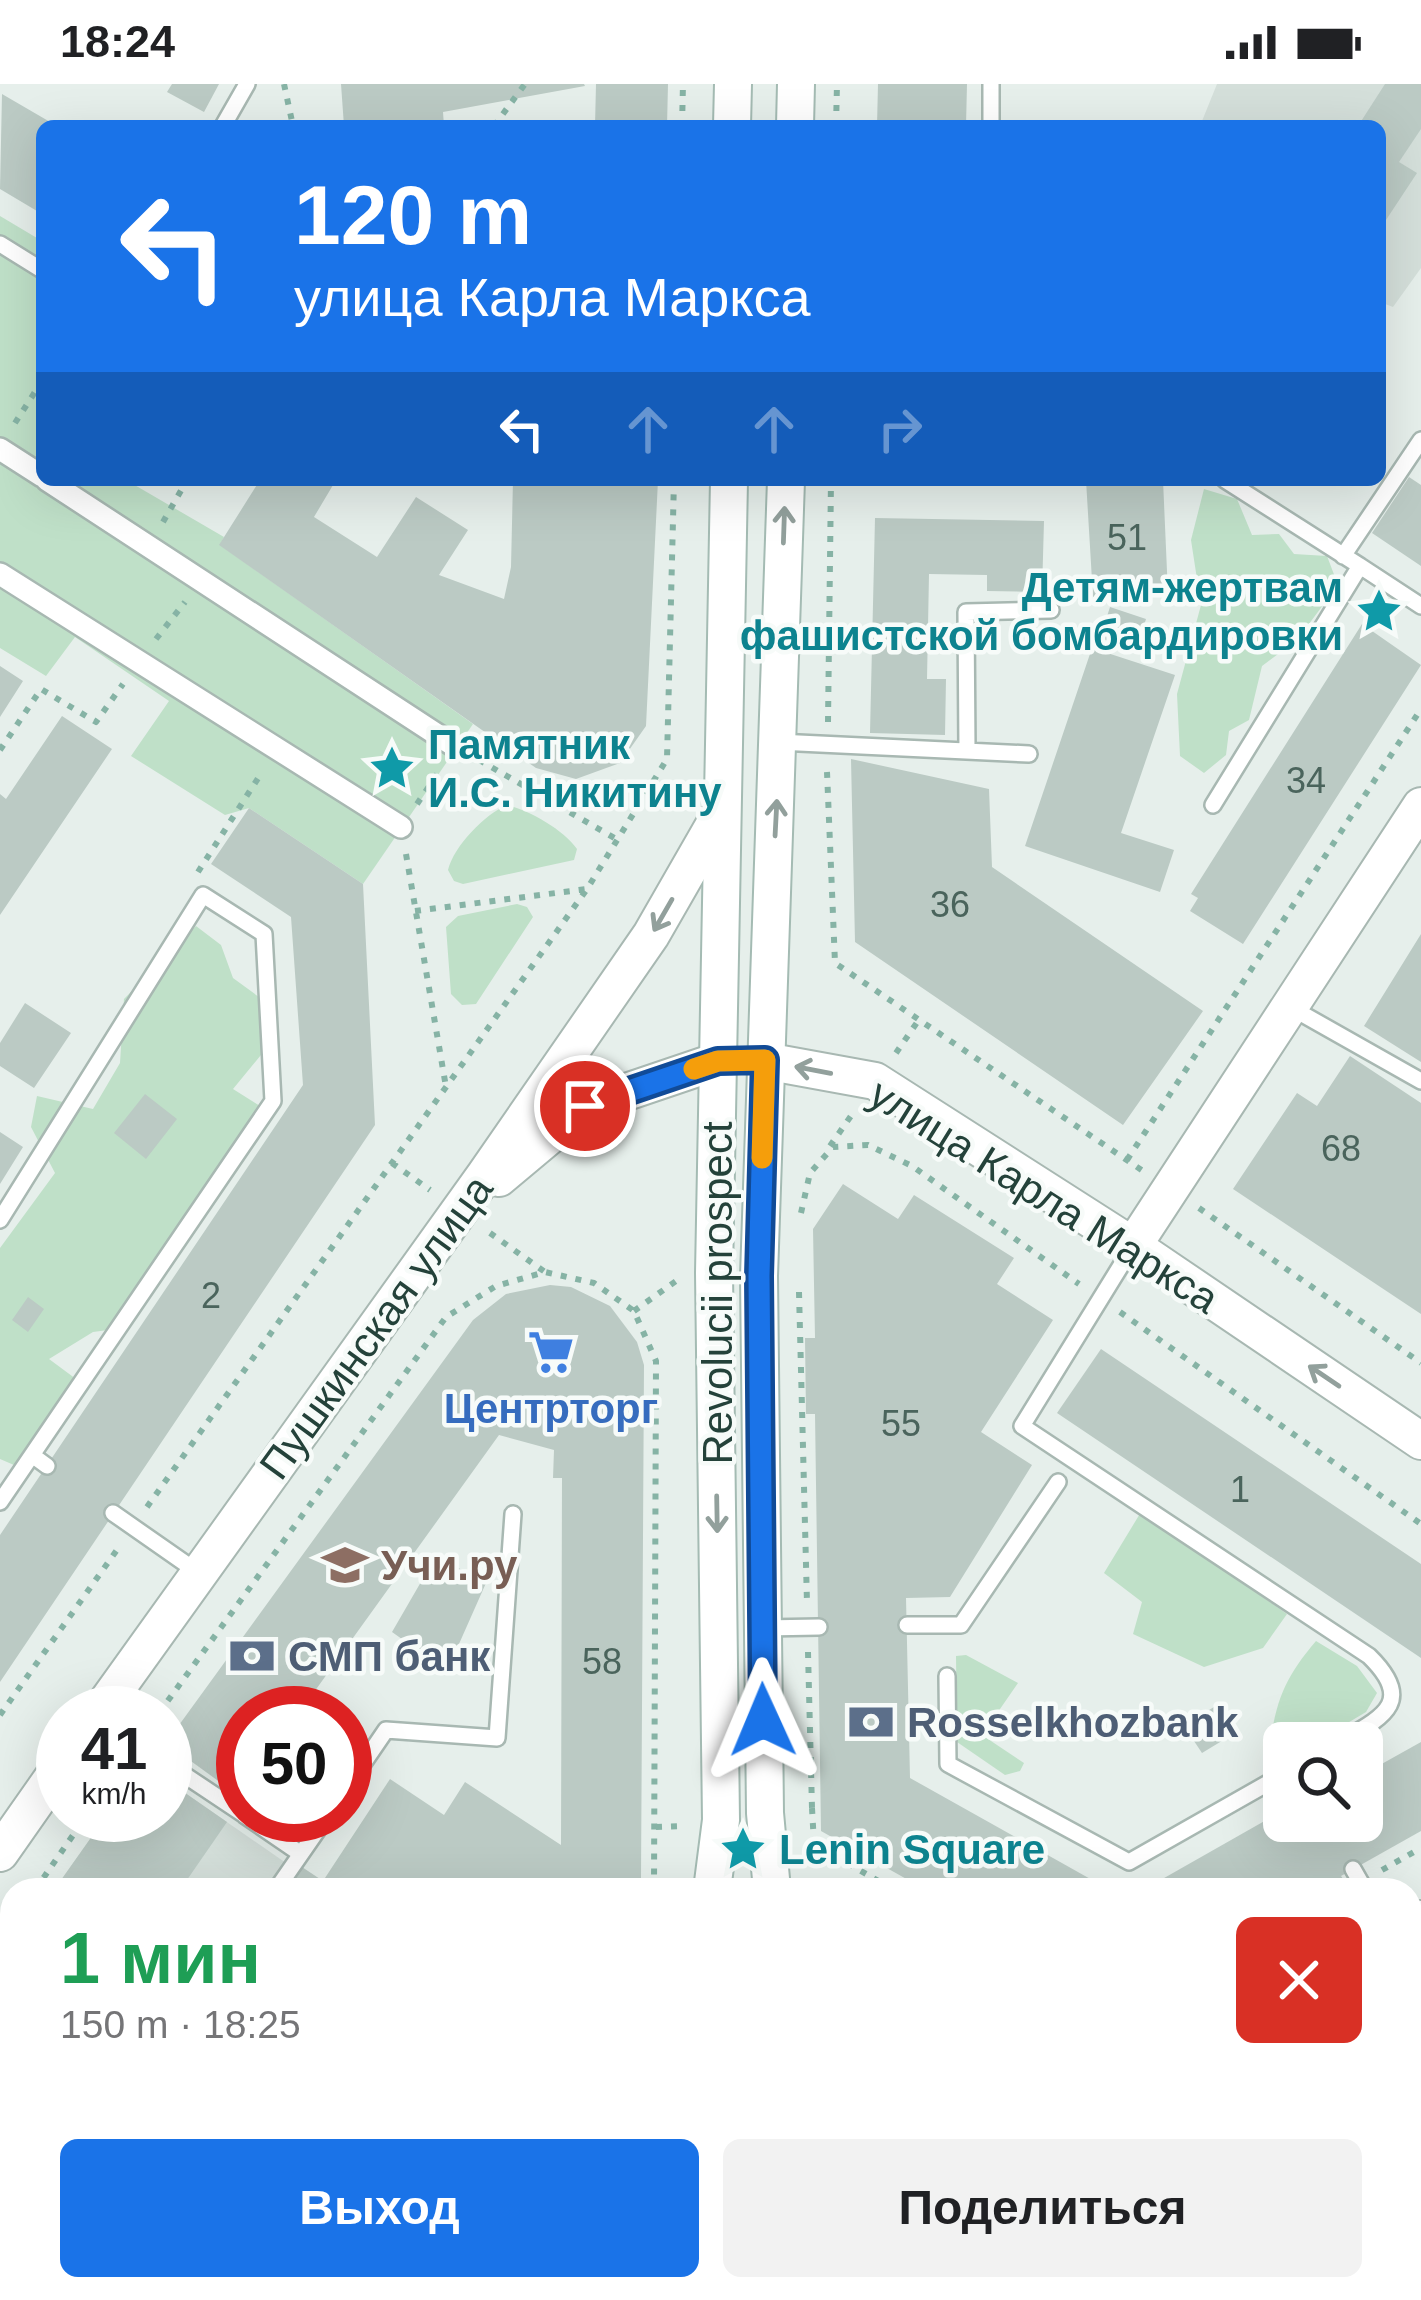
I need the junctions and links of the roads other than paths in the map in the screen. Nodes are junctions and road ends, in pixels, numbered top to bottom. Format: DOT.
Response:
graph roads {
  1 [pos="247,84"];
  2 [pos="733,84"];
  3 [pos="796,84"];
  4 [pos="991,84"];
  5 [pos="226,120"];
  6 [pos="732,120"];
  7 [pos="795,120"];
  8 [pos="991,120"];
  9 [pos="0,244"];
  10 [pos="36,266"];
  11 [pos="5,440"];
  12 [pos="1421,440"];
  13 [pos="36,469"];
  14 [pos="57,486"];
  15 [pos="729,486"];
  16 [pos="786,486"];
  17 [pos="1235,486"];
  18 [pos="1343,556"];
  19 [pos="1360,566"];
  20 [pos="0,574"];
  21 [pos="1421,606"];
  22 [pos="1052,610"];
  23 [pos="778,742"];
  24 [pos="456,747"];
  25 [pos="968,751"];
  26 [pos="1029,754"];
  27 [pos="1213,805"];
  28 [pos="1421,806"];
  29 [pos="721,813"];
  30 [pos="401,827"];
  31 [pos="1290,1007"];
  32 [pos="765,1060"];
  33 [pos="718,1061"];
  34 [pos="1421,1081"];
  35 [pos="460,1211"];
  36 [pos="0,1220"];
  37 [pos="1133,1246"];
  38 [pos="1421,1441"];
  39 [pos="32,1455"];
  40 [pos="47,1466"];
  41 [pos="1058,1482"];
  42 [pos="0,1502"];
  43 [pos="113,1513"];
  44 [pos="513,1514"];
  45 [pos="199,1574"];
  46 [pos="907,1625"];
  47 [pos="761,1628"];
  48 [pos="813,1628"];
  49 [pos="947,1676"];
  50 [pos="118,1686"];
  51 [pos="1374,1722"];
  52 [pos="372,1750"];
  53 [pos="1263,1786"];
  54 [pos="36,1801"];
  55 [pos="284,1842"];
  56 [pos="309,1842"];
  57 [pos="0,1852"];
  58 [pos="301,1853"];
  59 [pos="1353,1869"];
  60 [pos="284,1878"];
  61 [pos="714,1878"];
  62 [pos="771,1878"];
  63 [pos="1358,1878"];
  1 -- 5 [label="lane"];
  2 -- 6 [label="main road"];
  3 -- 7 [label="main road"];
  4 -- 8 [label="lane"];
  9 -- 10 [label="lane"];
  11 -- 13 [label="street"];
  12 -- 18 [label="lane"];
  14 -- 24 [label="street"];
  15 -- 29 [label="main road, Revolucii prospect"];
  23 -- 16 [label="main road, Revolucii prospect, one-way"];
  17 -- 18 [label="lane"];
  18 -- 19 [label="lane"];
  19 -- 21 [label="lane"];
  19 -- 27 [label="lane"];
  20 -- 30 [label="street"];
  22 -- 25 [label="lane"];
  23 -- 25 [label="lane"];
  32 -- 23 [label="main road, Revolucii prospect, one-way"];
  25 -- 26 [label="lane"];
  28 -- 31 [label="main road"];
  29 -- 33 [label="main road, Revolucii prospect"];
  29 -- 35 [label="main road, Пушкинская улица, one-way"];
  31 -- 34 [label="lane"];
  31 -- 37 [label="main road"];
  32 -- 33 [label="main road, улица Карла Маркса"];
  37 -- 32 [label="main road, улица Карла Маркса, one-way"];
  32 -- 47 [label="main road, Revolucii prospect"];
  33 -- 35 [label="main road, улица Карла Маркса"];
  33 -- 61 [label="main road, Revolucii prospect, one-way"];
  35 -- 45 [label="main road, Пушкинская улица"];
  36 -- 39 [label="lane"];
  38 -- 37 [label="main road, улица Карла Маркса, one-way"];
  37 -- 51 [label="lane"];
  39 -- 40 [label="lane"];
  39 -- 42 [label="lane"];
  41 -- 46 [label="lane"];
  43 -- 45 [label="lane"];
  44 -- 52 [label="lane"];
  45 -- 50 [label="main road, Пушкинская улица"];
  47 -- 48 [label="lane"];
  47 -- 62 [label="main road, Revolucii prospect"];
  49 -- 53 [label="lane"];
  54 -- 57 [label="main road"];
  55 -- 58 [label="lane"];
  56 -- 58 [label="lane"];
  58 -- 60 [label="lane"];
  59 -- 63 [label="lane"];
}
